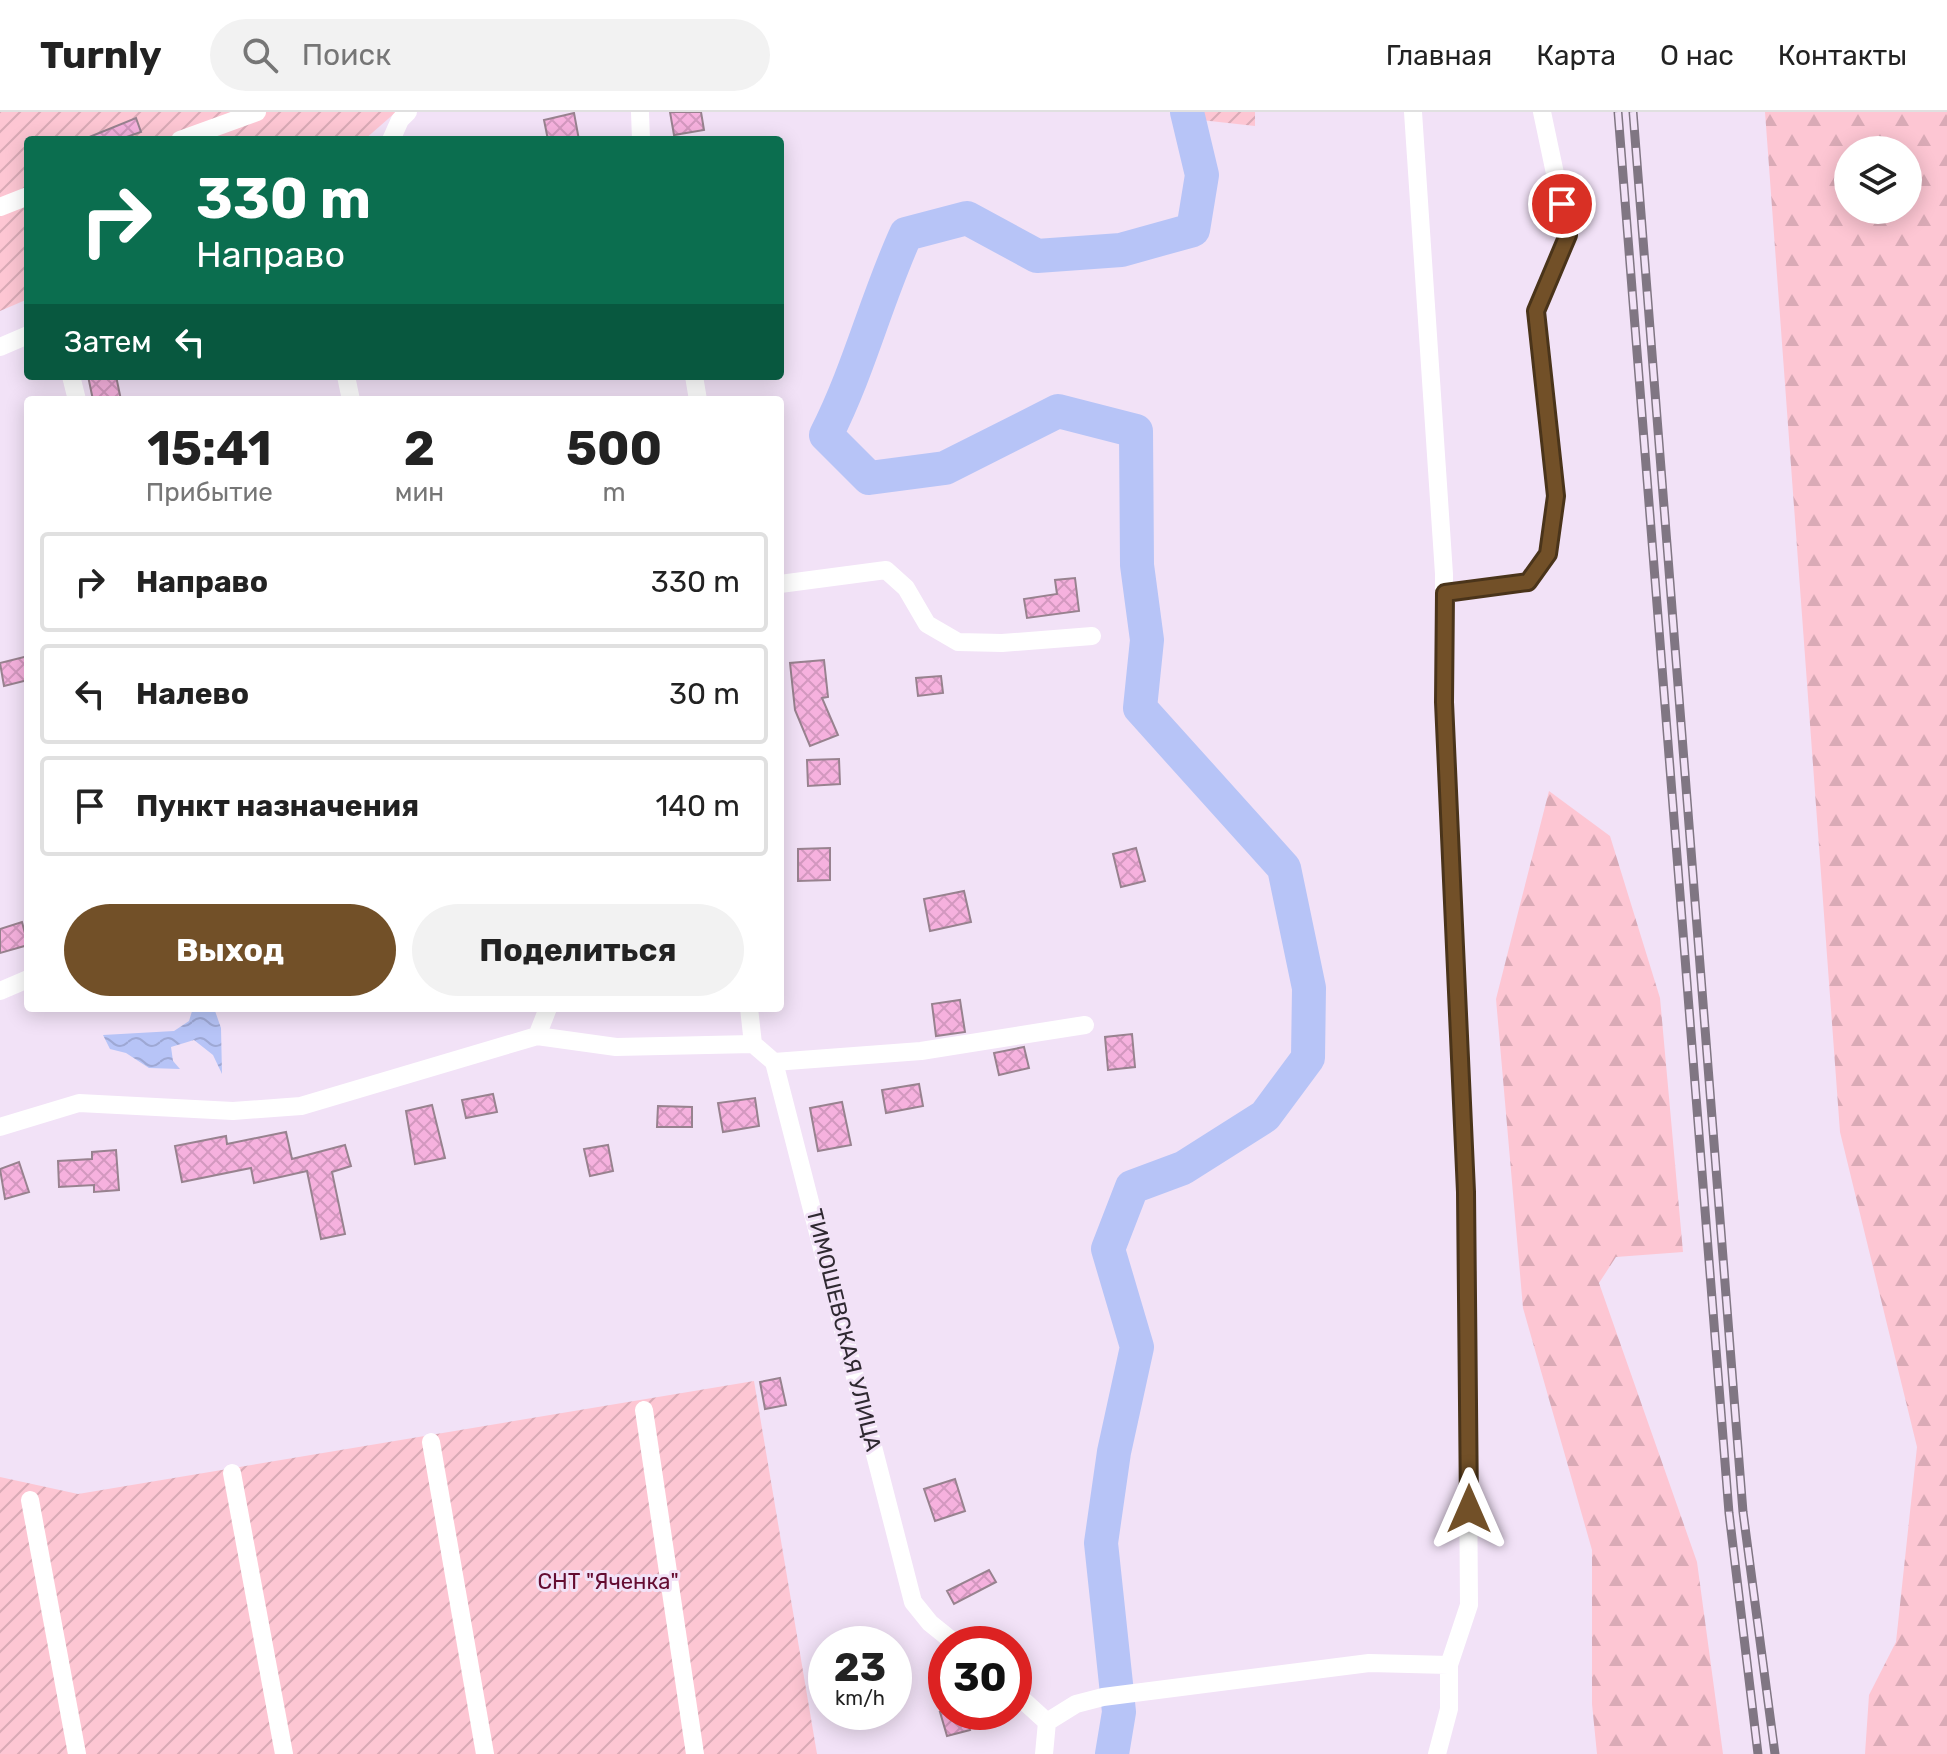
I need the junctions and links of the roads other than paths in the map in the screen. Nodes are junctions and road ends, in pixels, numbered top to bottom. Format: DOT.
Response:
graph roads {
  1 [pos="257,112"];
  2 [pos="408,112"];
  3 [pos="640,112"];
  4 [pos="1413,112"];
  5 [pos="1542,112"];
  6 [pos="191,136"];
  7 [pos="393,136"];
  8 [pos="641,136"];
  9 [pos="24,198"];
  10 [pos="0,207"];
  11 [pos="24,337"];
  12 [pos="0,347"];
  13 [pos="784,583"];
  14 [pos="1444,584"];
  15 [pos="1092,636"];
  16 [pos="24,981"];
  17 [pos="0,991"];
  18 [pos="546,1012"];
  19 [pos="749,1012"];
  20 [pos="1085,1025"];
  21 [pos="537,1036"];
  22 [pos="753,1044"];
  23 [pos="774,1062"];
  24 [pos="0,1127"];
  25 [pos="644,1410"];
  26 [pos="431,1442"];
  27 [pos="232,1473"];
  28 [pos="30,1500"];
  29 [pos="934,1626"];
  30 [pos="1449,1665"];
  31 [pos="1032,1708"];
  32 [pos="1047,1722"];
  33 [pos="77,1754"];
  34 [pos="284,1754"];
  35 [pos="485,1754"];
  36 [pos="695,1754"];
  37 [pos="1044,1754"];
  38 [pos="1437,1754"];
  1 -- 6 [label="street"];
  2 -- 7 [label="street"];
  3 -- 8 [label="street"];
  4 -- 14 [label="street"];
  5 -- 14 [label="street"];
  9 -- 10 [label="street"];
  11 -- 12 [label="street"];
  13 -- 15 [label="street"];
  14 -- 30 [label="street"];
  16 -- 17 [label="street"];
  18 -- 21 [label="street"];
  19 -- 22 [label="street"];
  20 -- 23 [label="street"];
  21 -- 22 [label="street"];
  21 -- 24 [label="street"];
  22 -- 23 [label="street"];
  23 -- 29 [label="street, ТИМОШЕВСКАЯ УЛИЦА"];
  25 -- 36 [label="street"];
  26 -- 35 [label="street"];
  27 -- 34 [label="street"];
  28 -- 33 [label="street"];
  30 -- 32 [label="street"];
  30 -- 38 [label="street"];
  31 -- 32 [label="street"];
  32 -- 37 [label="street"];
}
